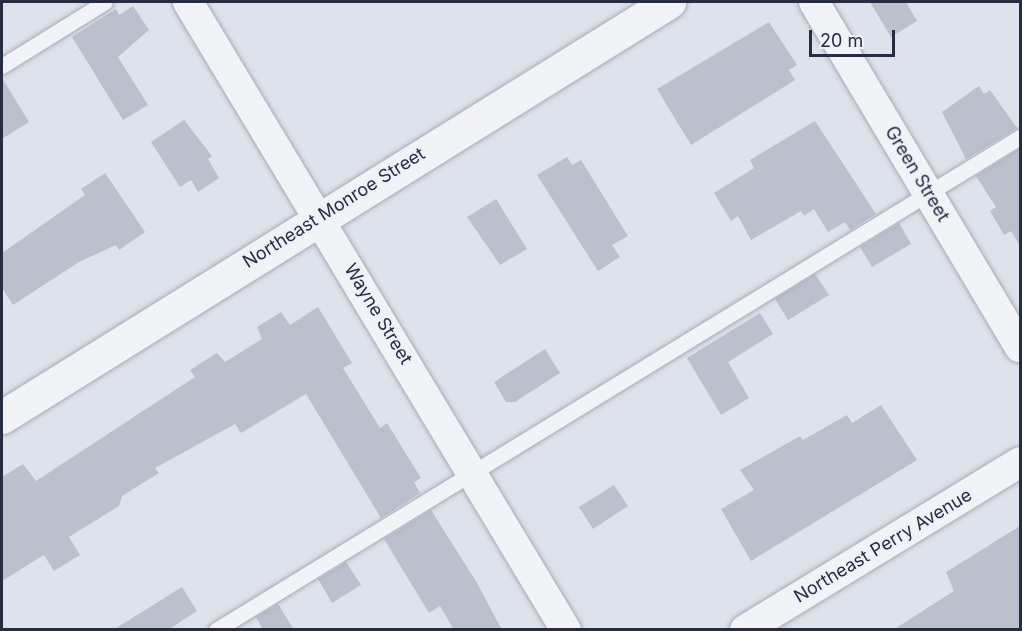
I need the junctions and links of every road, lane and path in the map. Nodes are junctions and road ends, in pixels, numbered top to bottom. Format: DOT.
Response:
graph roads {
  1 [pos="105,2"];
  2 [pos="188,2"];
  3 [pos="669,2"];
  4 [pos="814,2"];
  5 [pos="2,66"];
  6 [pos="1020,137"];
  7 [pos="929,193"];
  8 [pos="320,216"];
  9 [pos="1020,347"];
  10 [pos="2,417"];
  11 [pos="1020,462"];
  12 [pos="472,473"];
  13 [pos="216,630"];
  14 [pos="566,630"];
  15 [pos="745,630"];
  1 -- 5 [label="lane"];
  2 -- 8 [label="street, Wayne Street"];
  3 -- 8 [label="street, Northeast Monroe Street"];
  4 -- 7 [label="street, Green Street"];
  6 -- 7 [label="lane"];
  7 -- 9 [label="street, Green Street"];
  7 -- 12 [label="lane"];
  8 -- 10 [label="street, Northeast Monroe Street"];
  8 -- 12 [label="street, Wayne Street"];
  11 -- 15 [label="street, Northeast Perry Avenue"];
  12 -- 13 [label="lane"];
  12 -- 14 [label="street, Wayne Street"];
}
